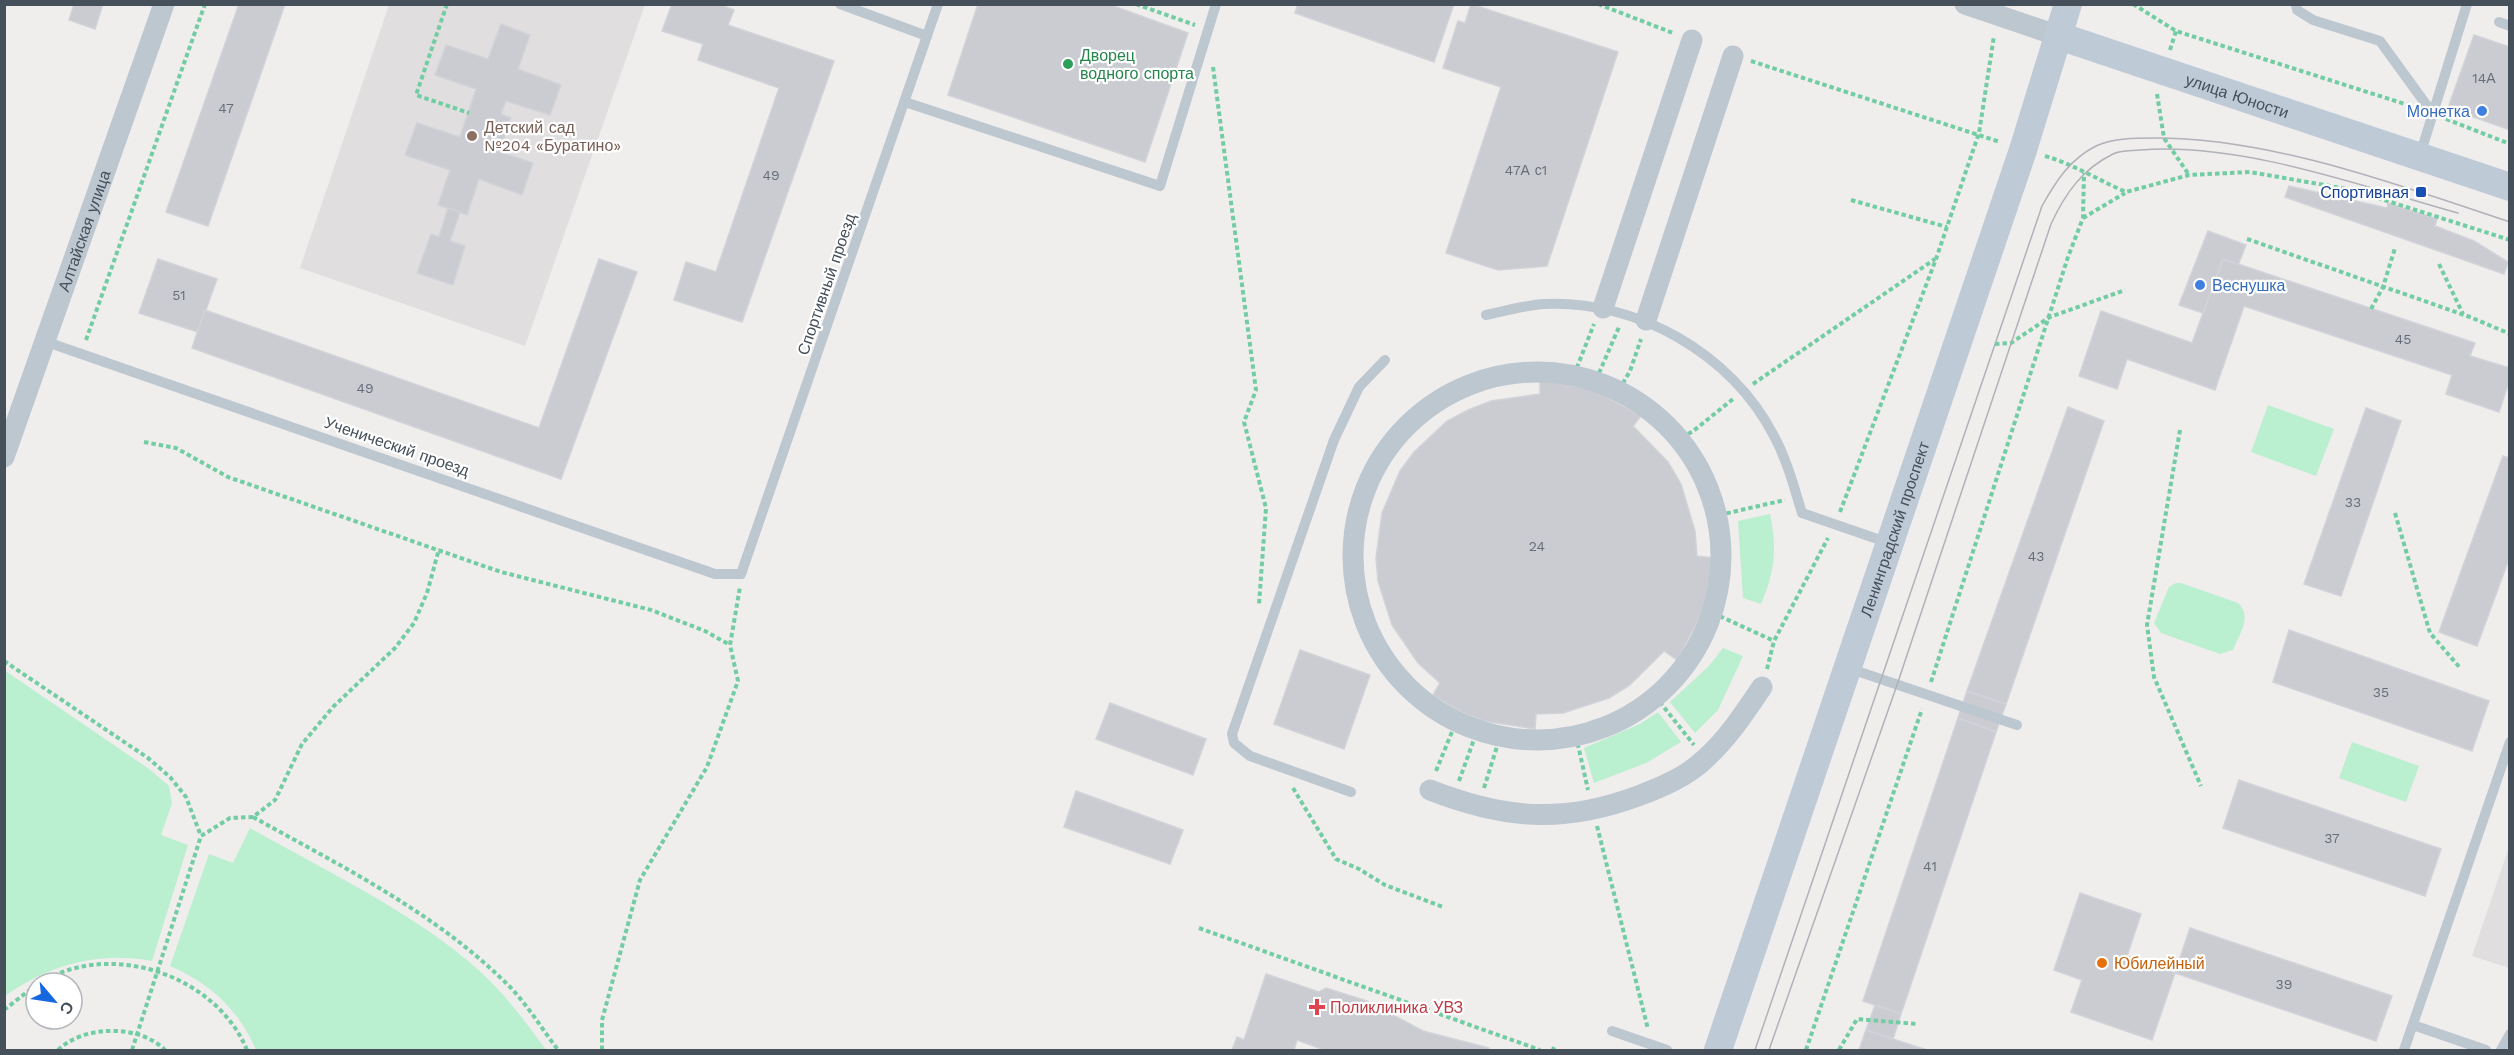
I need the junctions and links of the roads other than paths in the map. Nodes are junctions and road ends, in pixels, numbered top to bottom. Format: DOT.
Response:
graph roads {
  1 [pos="164,4"];
  2 [pos="840,4"];
  3 [pos="938,4"];
  4 [pos="1216,4"];
  5 [pos="1965,4"];
  6 [pos="2068,4"];
  7 [pos="2296,4"];
  8 [pos="2467,4"];
  9 [pos="927,36"];
  10 [pos="2058,36"];
  11 [pos="1692,40"];
  12 [pos="1733,56"];
  13 [pos="905,102"];
  14 [pos="2433,114"];
  15 [pos="2419,158"];
  16 [pos="2510,187"];
  17 [pos="1486,315"];
  18 [pos="1598,317"];
  19 [pos="1646,320"];
  20 [pos="44,341"];
  21 [pos="1385,360"];
  22 [pos="4,458"];
  23 [pos="1889,543"];
  24 [pos="741,574"];
  25 [pos="1848,668"];
  26 [pos="1762,687"];
  27 [pos="2017,725"];
  28 [pos="1500,737"];
  29 [pos="2510,742"];
  30 [pos="1430,790"];
  31 [pos="1351,792"];
  32 [pos="2413,1025"];
  33 [pos="1612,1031"];
  34 [pos="2510,1034"];
  35 [pos="1667,1050"];
  36 [pos="1718,1050"];
  37 [pos="2404,1050"];
  38 [pos="2486,1050"];
  39 [pos="2501,1050"];
  1 -- 20 [label="street, Алтайская улица"];
  2 -- 9 [label="lane"];
  3 -- 9 [label="lane, Спортивный проезд"];
  4 -- 13 [label="lane"];
  5 -- 10 [label="street, улица Юности"];
  6 -- 10 [label="main road, Ленинградский проспект"];
  7 -- 14 [label="lane"];
  8 -- 14 [label="lane"];
  9 -- 13 [label="lane, Спортивный проезд"];
  10 -- 15 [label="main road, улица Юности"];
  10 -- 23 [label="main road, Ленинградский проспект"];
  11 -- 18 [label="street"];
  12 -- 19 [label="street"];
  13 -- 24 [label="lane, Спортивный проезд"];
  14 -- 15 [label="lane"];
  15 -- 16 [label="main road, улица Юности"];
  17 -- 18 [label="lane"];
  18 -- 19 [label="lane"];
  19 -- 23 [label="lane"];
  20 -- 22 [label="street, Алтайская улица"];
  20 -- 24 [label="lane, Ученический проезд"];
  21 -- 31 [label="lane"];
  23 -- 25 [label="main road, Ленинградский проспект"];
  25 -- 27 [label="lane"];
  25 -- 36 [label="main road, Ленинградский проспект"];
  26 -- 30 [label="street"];
  28 -- 28 [label="street"];
  29 -- 32 [label="lane"];
  32 -- 37 [label="lane"];
  32 -- 38 [label="lane"];
  33 -- 35 [label="lane"];
  34 -- 39 [label="lane"];
}
